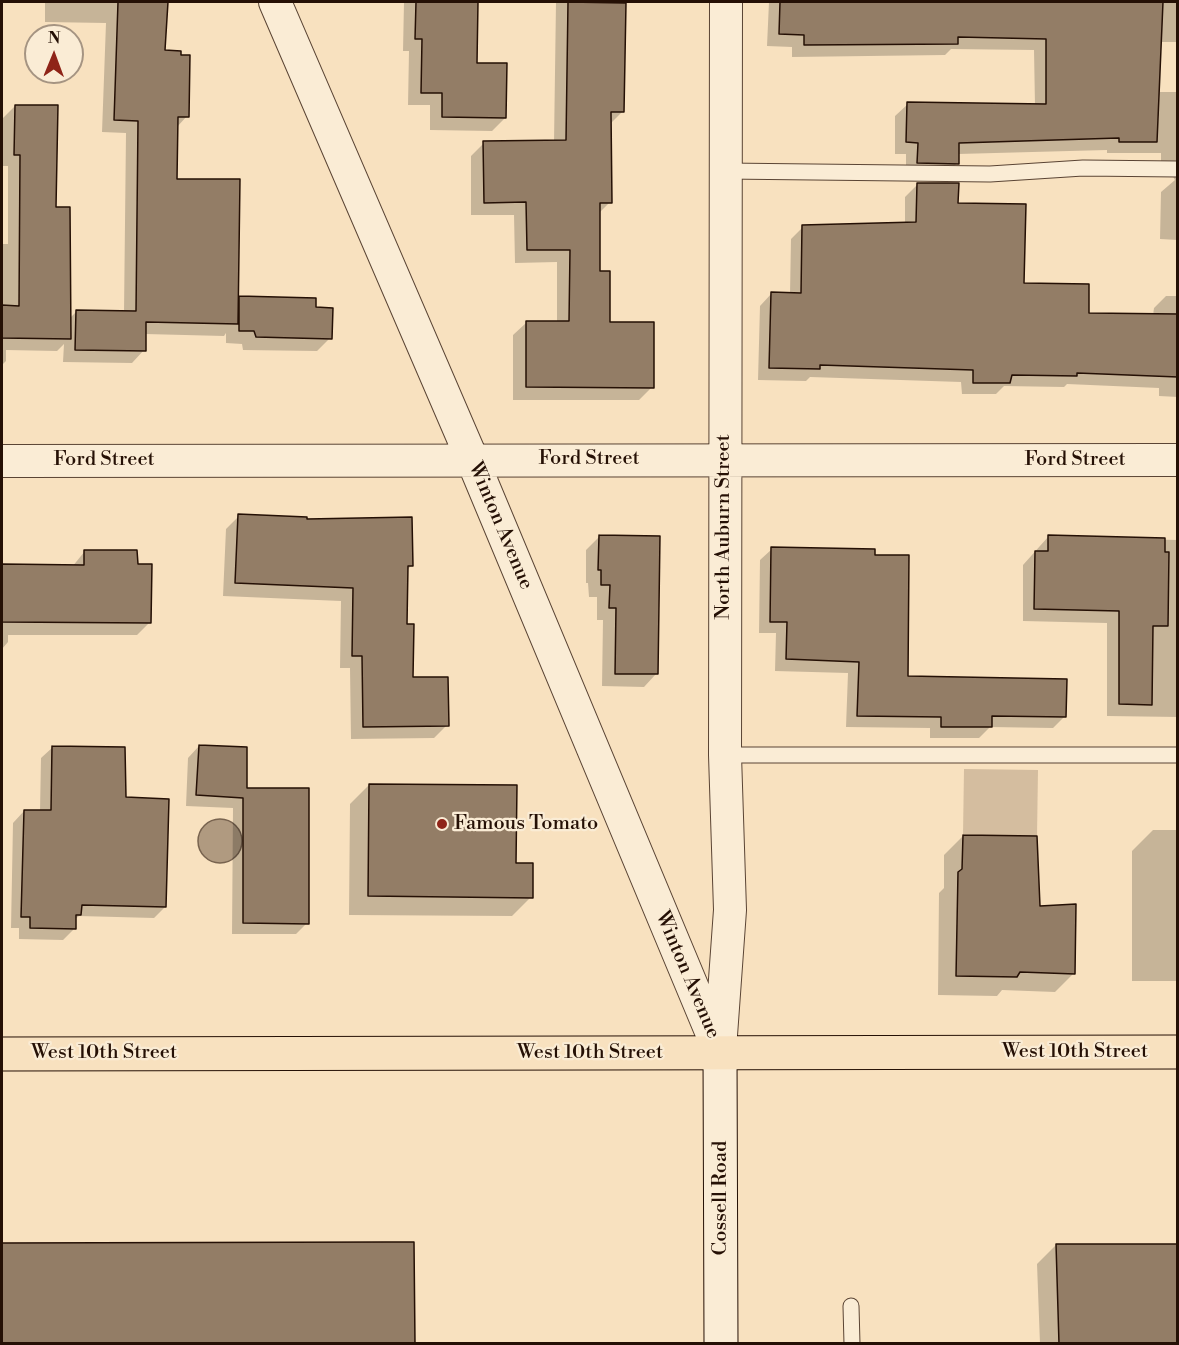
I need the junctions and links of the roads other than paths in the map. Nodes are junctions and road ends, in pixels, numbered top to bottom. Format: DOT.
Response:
graph roads {
  1 [pos="275,2"];
  2 [pos="726,2"];
  3 [pos="1178,169"];
  4 [pos="725,171"];
  5 [pos="472,459"];
  6 [pos="724,459"];
  7 [pos="2,460"];
  8 [pos="1178,460"];
  9 [pos="725,755"];
  10 [pos="1178,755"];
  11 [pos="1178,1052"];
  12 [pos="720,1053"];
  13 [pos="2,1054"];
  14 [pos="851,1306"];
  15 [pos="721,1344"];
  16 [pos="852,1344"];
  1 -- 5 [label="street, Winton Avenue"];
  2 -- 4 [label="street, North Auburn Street"];
  3 -- 4 [label="lane"];
  4 -- 6 [label="street, North Auburn Street"];
  5 -- 6 [label="street, Ford Street"];
  5 -- 7 [label="street, Ford Street"];
  5 -- 12 [label="street, Winton Avenue"];
  6 -- 8 [label="street, Ford Street"];
  6 -- 9 [label="street, North Auburn Street"];
  9 -- 10 [label="lane"];
  9 -- 12 [label="street, North Auburn Street"];
  11 -- 12 [label="main road, West 10th Street"];
  12 -- 13 [label="main road, West 10th Street"];
  12 -- 15 [label="main road, Cossell Road"];
  14 -- 16 [label="lane"];
}
